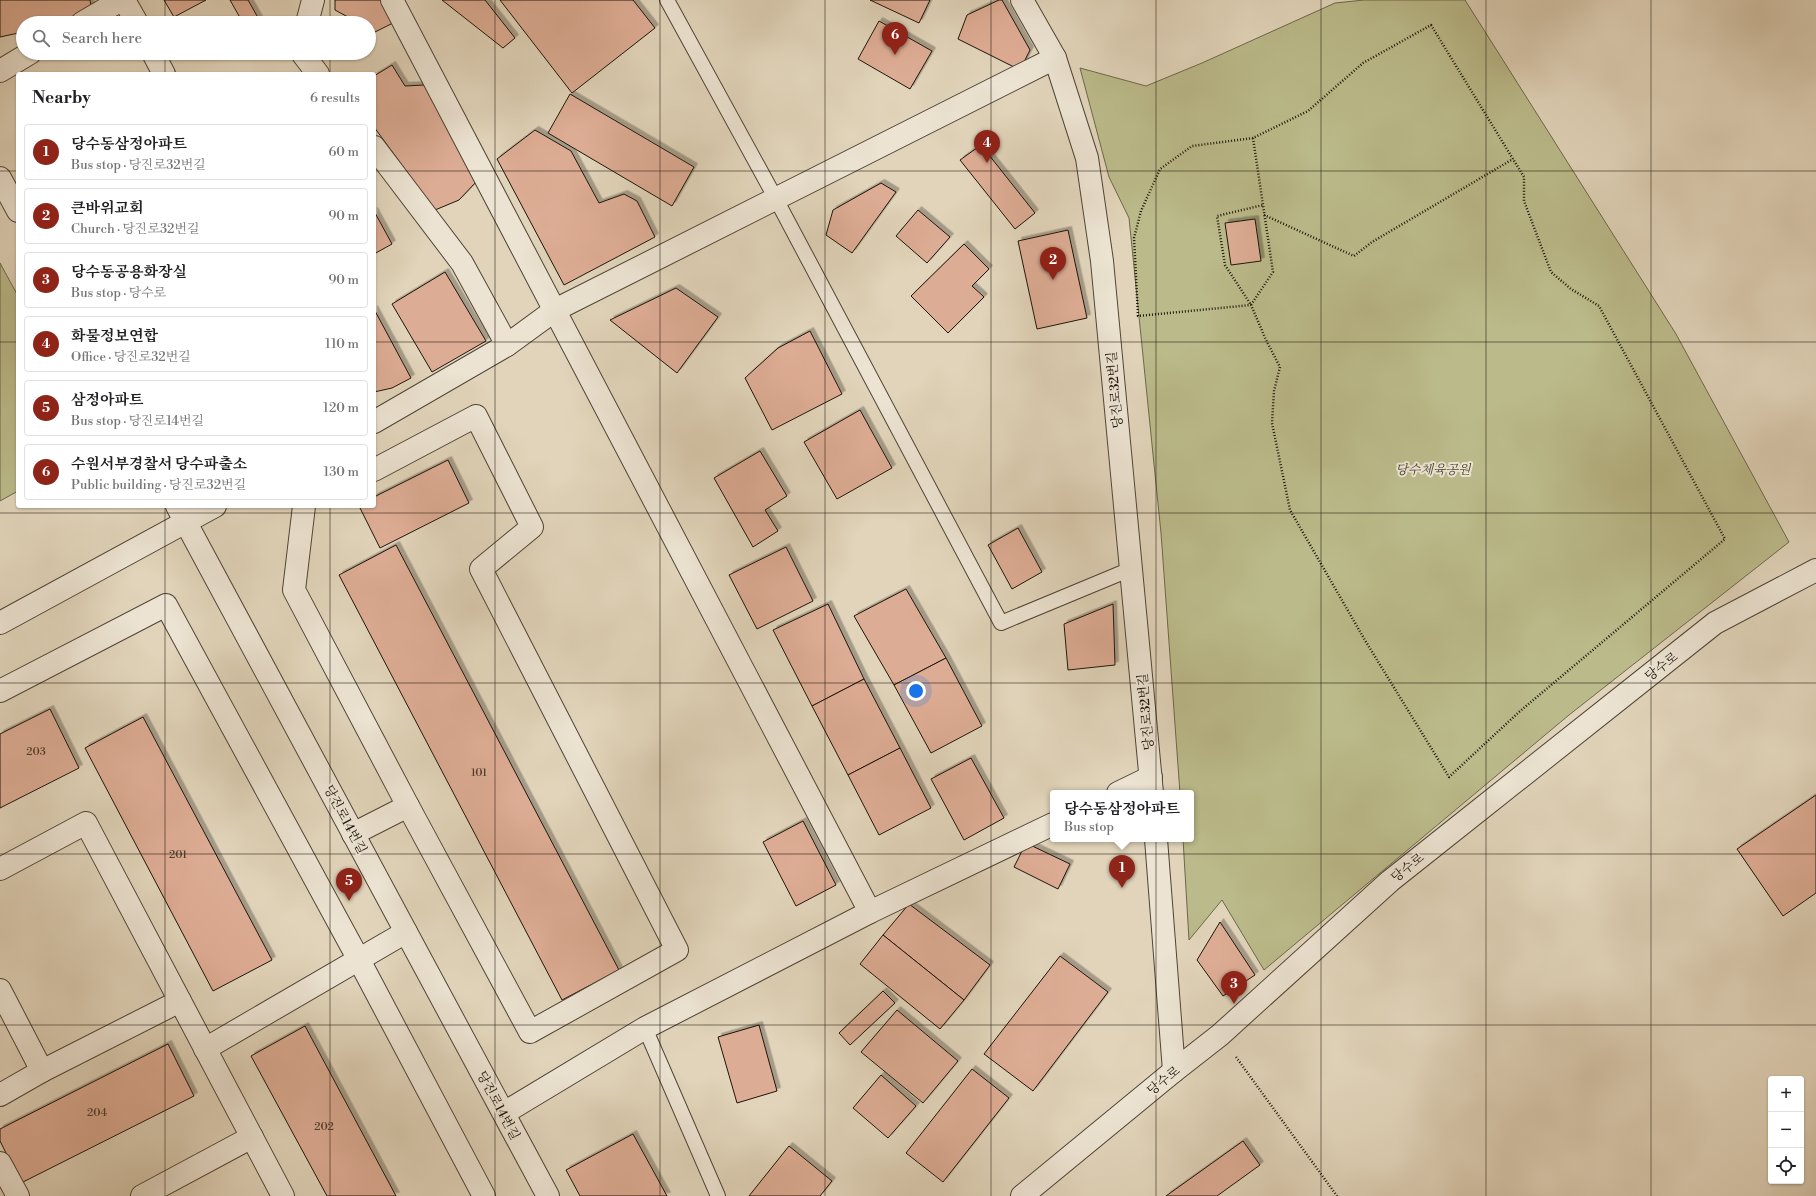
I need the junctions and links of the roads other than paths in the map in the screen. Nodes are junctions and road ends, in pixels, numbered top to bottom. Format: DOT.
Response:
graph roads {
  1 [pos="123,0"];
  2 [pos="313,0"];
  3 [pos="392,0"];
  4 [pos="667,0"];
  5 [pos="1022,0"];
  6 [pos="94,16"];
  7 [pos="133,16"];
  8 [pos="309,16"];
  9 [pos="1055,58"];
  10 [pos="18,60"];
  11 [pos="157,60"];
  12 [pos="307,60"];
  13 [pos="0,71"];
  14 [pos="163,72"];
  15 [pos="316,72"];
  16 [pos="376,151"];
  17 [pos="0,178"];
  18 [pos="776,199"];
  19 [pos="16,207"];
  20 [pos="555,310"];
  21 [pos="506,346"];
  22 [pos="376,421"];
  23 [pos="376,469"];
  24 [pos="206,508"];
  25 [pos="304,508"];
  26 [pos="181,514"];
  27 [pos="1131,570"];
  28 [pos="1816,570"];
  29 [pos="0,623"];
  30 [pos="0,691"];
  31 [pos="1152,785"];
  32 [pos="1131,790"];
  33 [pos="408,806"];
  34 [pos="1050,825"];
  35 [pos="354,834"];
  36 [pos="1156,842"];
  37 [pos="0,869"];
  38 [pos="870,912"];
  39 [pos="406,932"];
  40 [pos="359,960"];
  41 [pos="0,990"];
  42 [pos="180,1001"];
  43 [pos="646,1028"];
  44 [pos="205,1048"];
  45 [pos="42,1071"];
  46 [pos="1174,1071"];
  47 [pos="0,1094"];
  48 [pos="504,1113"];
  49 [pos="252,1137"];
  50 [pos="0,1163"];
  51 [pos="18,1196"];
  52 [pos="142,1196"];
  53 [pos="283,1196"];
  54 [pos="484,1196"];
  55 [pos="548,1196"];
  56 [pos="718,1196"];
  57 [pos="1022,1196"];
  1 -- 6 [label="street"];
  1 -- 7 [label="street"];
  2 -- 8 [label="street"];
  3 -- 20 [label="street"];
  4 -- 18 [label="lane"];
  5 -- 9 [label="street, 당진로32번길"];
  9 -- 18 [label="street"];
  9 -- 27 [label="street, 당진로32번길"];
  10 -- 13 [label="street"];
  11 -- 14 [label="street"];
  12 -- 15 [label="street"];
  16 -- 21 [label="street"];
  17 -- 19 [label="street"];
  18 -- 20 [label="street"];
  18 -- 27 [label="lane"];
  20 -- 21 [label="street"];
  20 -- 38 [label="street"];
  21 -- 22 [label="street"];
  23 -- 33 [label="street"];
  24 -- 26 [label="street"];
  25 -- 33 [label="street"];
  26 -- 29 [label="street"];
  26 -- 35 [label="street, 당진로14번길"];
  27 -- 31 [label="street, 당진로32번길"];
  28 -- 46 [label="street, 당수로"];
  30 -- 40 [label="street"];
  31 -- 32 [label="street"];
  33 -- 35 [label="street"];
  34 -- 38 [label="street"];
  35 -- 39 [label="street, 당진로14번길"];
  36 -- 46 [label="street"];
  37 -- 42 [label="street"];
  38 -- 43 [label="street"];
  39 -- 40 [label="street"];
  39 -- 48 [label="street, 당진로14번길"];
  40 -- 44 [label="street"];
  40 -- 54 [label="street"];
  41 -- 45 [label="street"];
  42 -- 44 [label="street"];
  42 -- 45 [label="street"];
  43 -- 48 [label="street"];
  43 -- 56 [label="lane"];
  44 -- 49 [label="street"];
  45 -- 47 [label="street"];
  46 -- 57 [label="street, 당수로"];
  48 -- 55 [label="street, 당진로14번길"];
  49 -- 52 [label="street"];
  49 -- 53 [label="street"];
  50 -- 51 [label="street"];
}
